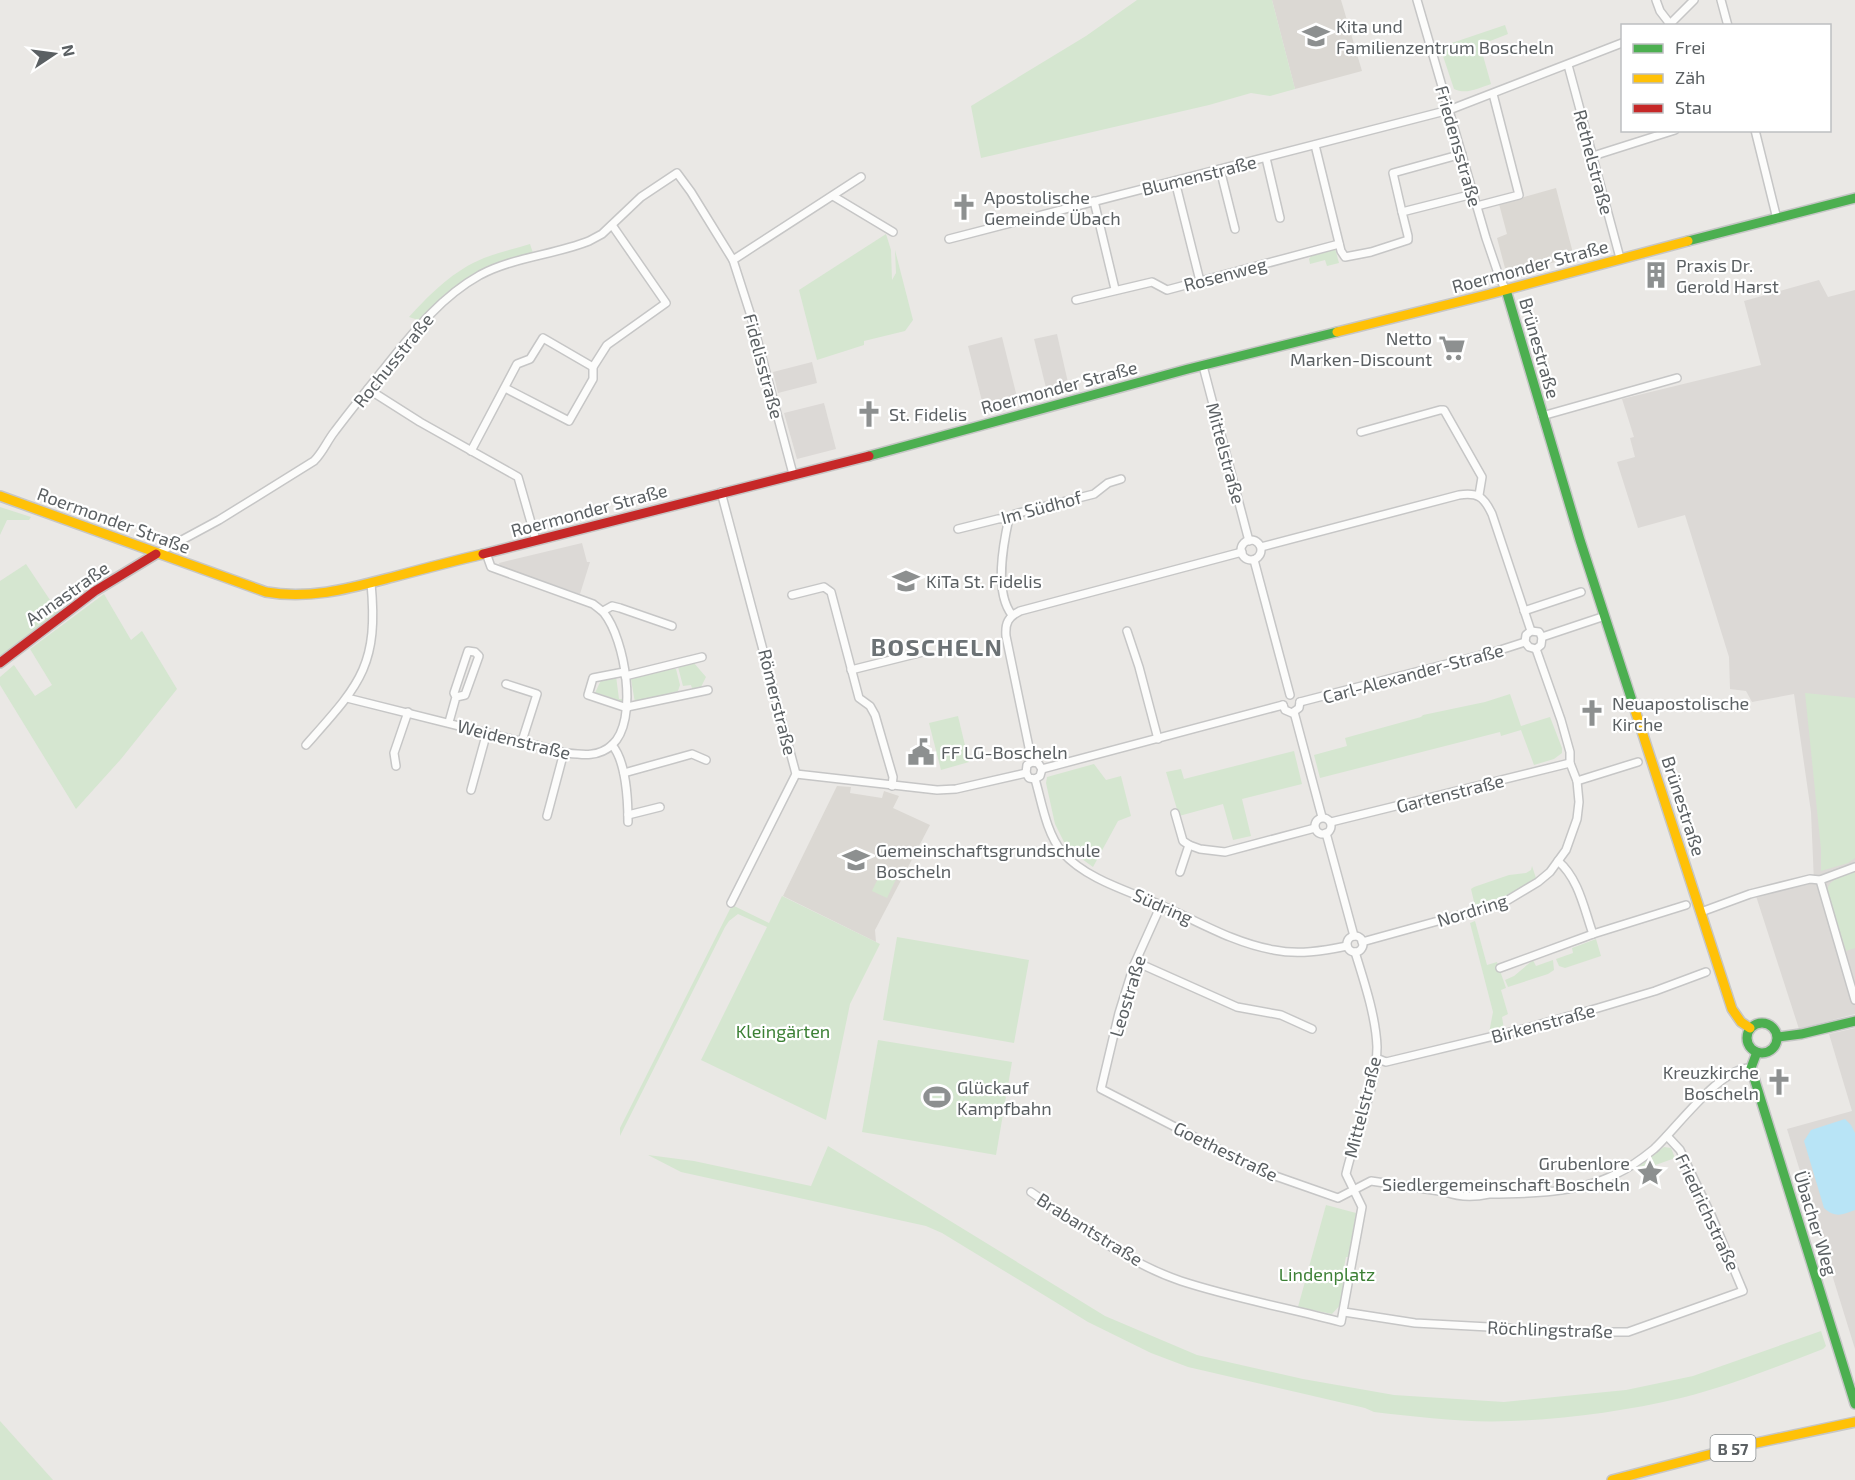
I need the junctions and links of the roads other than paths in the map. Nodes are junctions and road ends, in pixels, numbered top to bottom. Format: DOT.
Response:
graph roads {
  1 [pos="1417,0"];
  2 [pos="1656,0"];
  3 [pos="1694,0"];
  4 [pos="1721,0"];
  5 [pos="1668,24"];
  6 [pos="1670,24"];
  7 [pos="1727,24"];
  8 [pos="1621,44"];
  9 [pos="1568,65"];
  10 [pos="1493,94"];
  11 [pos="1449,110"];
  12 [pos="1669,132"];
  13 [pos="1755,132"];
  14 [pos="1315,145"];
  15 [pos="1462,154"];
  16 [pos="1593,156"];
  17 [pos="1266,158"];
  18 [pos="1220,169"];
  19 [pos="676,173"];
  20 [pos="861,177"];
  21 [pos="1175,181"];
  22 [pos="1473,194"];
  23 [pos="833,196"];
  24 [pos="1855,198"];
  25 [pos="1094,201"];
  26 [pos="1477,206"];
  27 [pos="1402,212"];
  28 [pos="1280,218"];
  29 [pos="1777,219"];
  30 [pos="612,225"];
  31 [pos="1235,229"];
  32 [pos="894,232"];
  33 [pos="949,239"];
  34 [pos="1339,244"];
  35 [pos="1620,258"];
  36 [pos="733,260"];
  37 [pos="1200,281"];
  38 [pos="1115,290"];
  39 [pos="1506,290"];
  40 [pos="1076,300"];
  41 [pos="1203,366"];
  42 [pos="593,367"];
  43 [pos="1677,378"];
  44 [pos="505,388"];
  45 [pos="368,389"];
  46 [pos="1542,416"];
  47 [pos="1361,432"];
  48 [pos="471,451"];
  49 [pos="793,474"];
  50 [pos="1121,479"];
  51 [pos="721,492"];
  52 [pos="1479,495"];
  53 [pos="0,496"];
  54 [pos="1009,518"];
  55 [pos="958,530"];
  56 [pos="536,540"];
  57 [pos="1249,541"];
  58 [pos="1261,547"];
  59 [pos="1242,552"];
  60 [pos="156,554"];
  61 [pos="486,554"];
  62 [pos="1254,560"];
  63 [pos="371,583"];
  64 [pos="1581,592"];
  65 [pos="792,595"];
  66 [pos="603,611"];
  67 [pos="1524,611"];
  68 [pos="1012,615"];
  69 [pos="1605,616"];
  70 [pos="672,626"];
  71 [pos="1127,631"];
  72 [pos="1531,631"];
  73 [pos="1542,637"];
  74 [pos="1525,642"];
  75 [pos="1536,649"];
  76 [pos="923,652"];
  77 [pos="702,657"];
  78 [pos="0,663"];
  79 [pos="851,670"];
  80 [pos="624,674"];
  81 [pos="506,684"];
  82 [pos="708,690"];
  83 [pos="1290,695"];
  84 [pos="456,697"];
  85 [pos="347,698"];
  86 [pos="1300,702"];
  87 [pos="1283,705"];
  88 [pos="627,708"];
  89 [pos="408,712"];
  90 [pos="1294,712"];
  91 [pos="449,722"];
  92 [pos="487,732"];
  93 [pos="1158,739"];
  94 [pos="522,741"];
  95 [pos="306,745"];
  96 [pos="612,745"];
  97 [pos="564,753"];
  98 [pos="706,760"];
  99 [pos="1032,762"];
  100 [pos="1638,762"];
  101 [pos="1570,763"];
  102 [pos="396,766"];
  103 [pos="1042,769"];
  104 [pos="624,773"];
  105 [pos="1026,773"];
  106 [pos="796,774"];
  107 [pos="1035,779"];
  108 [pos="1577,781"];
  109 [pos="892,786"];
  110 [pos="471,790"];
  111 [pos="660,807"];
  112 [pos="1175,813"];
  113 [pos="547,816"];
  114 [pos="1322,817"];
  115 [pos="1331,822"];
  116 [pos="1315,828"];
  117 [pos="1326,833"];
  118 [pos="1189,845"];
  119 [pos="1558,861"];
  120 [pos="1855,867"];
  121 [pos="1180,872"];
  122 [pos="1820,880"];
  123 [pos="731,903"];
  124 [pos="1161,905"];
  125 [pos="1686,905"];
  126 [pos="1701,912"];
  127 [pos="1593,934"];
  128 [pos="1354,936"];
  129 [pos="1362,942"];
  130 [pos="1347,946"];
  131 [pos="1355,952"];
  132 [pos="1136,962"];
  133 [pos="1500,968"];
  134 [pos="1707,972"];
  135 [pos="1855,1000"];
  136 [pos="1855,1021"];
  137 [pos="1750,1028"];
  138 [pos="1312,1029"];
  139 [pos="1778,1037"];
  140 [pos="1757,1052"];
  141 [pos="1376,1058"];
  142 [pos="1751,1068"];
  143 [pos="1101,1089"];
  144 [pos="1667,1136"];
  145 [pos="1354,1191"];
  146 [pos="1031,1192"];
  147 [pos="1743,1291"];
  148 [pos="1344,1312"];
  149 [pos="1855,1404"];
  150 [pos="1855,1422"];
  151 [pos="1612,1480"];
  1 -- 11 [label="street, Friedensstraße"];
  2 -- 5 [label="street"];
  3 -- 6 [label="street"];
  4 -- 7 [label="street"];
  8 -- 9 [label="street, Blumenstraße"];
  9 -- 10 [label="street, Blumenstraße"];
  9 -- 16 [label="street, Rethelstraße"];
  10 -- 11 [label="street, Blumenstraße"];
  10 -- 26 [label="street"];
  11 -- 14 [label="street, Blumenstraße"];
  11 -- 15 [label="street, Friedensstraße"];
  12 -- 16 [label="street"];
  13 -- 29 [label="street"];
  14 -- 17 [label="street, Blumenstraße"];
  14 -- 34 [label="street"];
  15 -- 22 [label="street, Friedensstraße"];
  15 -- 27 [label="street"];
  16 -- 35 [label="street, Rethelstraße"];
  17 -- 18 [label="street, Blumenstraße"];
  17 -- 28 [label="street"];
  18 -- 21 [label="street, Blumenstraße"];
  18 -- 31 [label="street"];
  19 -- 30 [label="street, Rochusstraße"];
  19 -- 36 [label="street, Fidelisstraße"];
  20 -- 23 [label="street"];
  21 -- 25 [label="street, Blumenstraße"];
  21 -- 37 [label="street"];
  22 -- 26 [label="street, Friedensstraße"];
  22 -- 27 [label="street"];
  23 -- 32 [label="street"];
  23 -- 36 [label="street"];
  24 -- 29 [label="main road, Roermonder Straße"];
  25 -- 33 [label="street, Blumenstraße"];
  25 -- 38 [label="street"];
  26 -- 39 [label="street, Friedensstraße"];
  27 -- 34 [label="street"];
  29 -- 35 [label="main road, Roermonder Straße"];
  30 -- 42 [label="street"];
  30 -- 45 [label="street, Rochusstraße"];
  34 -- 37 [label="street, Rosenweg"];
  35 -- 39 [label="main road, Roermonder Straße"];
  36 -- 49 [label="street, Fidelisstraße"];
  37 -- 38 [label="street, Rosenweg"];
  38 -- 40 [label="street, Rosenweg"];
  39 -- 41 [label="main road, Roermonder Straße"];
  39 -- 46 [label="main road, Brünestraße"];
  41 -- 49 [label="main road, Roermonder Straße"];
  41 -- 57 [label="street, Mittelstraße"];
  42 -- 44 [label="street"];
  42 -- 44 [label="street"];
  43 -- 46 [label="street, Brünestraße"];
  44 -- 48 [label="street"];
  45 -- 48 [label="street"];
  45 -- 60 [label="street, Rochusstraße"];
  46 -- 69 [label="main road, Brünestraße"];
  47 -- 52 [label="street"];
  48 -- 56 [label="street"];
  49 -- 51 [label="main road, Roermonder Straße"];
  50 -- 54 [label="street, Im Südhof"];
  51 -- 56 [label="main road, Roermonder Straße"];
  51 -- 106 [label="street, Römerstraße"];
  52 -- 58 [label="street"];
  52 -- 67 [label="street"];
  53 -- 60 [label="main road, Roermonder Straße"];
  54 -- 55 [label="street, Im Südhof"];
  54 -- 68 [label="street"];
  56 -- 61 [label="main road, Roermonder Straße"];
  57 -- 58 [label="street"];
  57 -- 59 [label="street"];
  58 -- 62 [label="street"];
  59 -- 62 [label="street"];
  59 -- 68 [label="street"];
  60 -- 63 [label="main road, Roermonder Straße"];
  60 -- 78 [label="main road, Annastraße"];
  61 -- 63 [label="main road, Roermonder Straße"];
  61 -- 66 [label="street"];
  62 -- 83 [label="street"];
  63 -- 85 [label="street"];
  64 -- 67 [label="street"];
  65 -- 79 [label="street"];
  66 -- 70 [label="street"];
  66 -- 80 [label="street"];
  67 -- 72 [label="street"];
  68 -- 99 [label="street"];
  69 -- 73 [label="street"];
  69 -- 126 [label="main road, Brünestraße"];
  71 -- 93 [label="street"];
  72 -- 73 [label="street"];
  72 -- 74 [label="street"];
  73 -- 75 [label="street"];
  74 -- 75 [label="street"];
  74 -- 86 [label="street, Carl-Alexander-Straße"];
  75 -- 101 [label="street, Nordring"];
  76 -- 79 [label="street"];
  77 -- 80 [label="street"];
  79 -- 109 [label="street"];
  80 -- 88 [label="street"];
  80 -- 88 [label="street"];
  81 -- 94 [label="street"];
  82 -- 88 [label="street"];
  83 -- 86 [label="street"];
  83 -- 87 [label="street"];
  84 -- 84 [label="street"];
  84 -- 91 [label="street"];
  85 -- 89 [label="street, Weidenstraße"];
  85 -- 95 [label="street"];
  86 -- 90 [label="street"];
  87 -- 90 [label="street"];
  87 -- 93 [label="street"];
  88 -- 96 [label="street"];
  89 -- 91 [label="street, Weidenstraße"];
  89 -- 102 [label="street"];
  90 -- 114 [label="street"];
  91 -- 92 [label="street, Weidenstraße"];
  92 -- 94 [label="street, Weidenstraße"];
  92 -- 110 [label="street"];
  93 -- 103 [label="street"];
  94 -- 97 [label="street, Weidenstraße"];
  96 -- 97 [label="street, Weidenstraße"];
  96 -- 104 [label="street"];
  97 -- 113 [label="street"];
  98 -- 104 [label="street"];
  99 -- 103 [label="street"];
  99 -- 105 [label="street"];
  100 -- 108 [label="street"];
  101 -- 108 [label="street, Nordring"];
  101 -- 115 [label="street, Gartenstraße"];
  103 -- 107 [label="street"];
  104 -- 111 [label="street"];
  105 -- 107 [label="street"];
  105 -- 109 [label="street"];
  106 -- 109 [label="street"];
  106 -- 123 [label="street, Römerstraße"];
  107 -- 124 [label="street, Südring"];
  108 -- 119 [label="street, Nordring"];
  112 -- 118 [label="street"];
  114 -- 115 [label="street"];
  114 -- 116 [label="street"];
  115 -- 117 [label="street"];
  116 -- 117 [label="street"];
  116 -- 118 [label="street"];
  117 -- 128 [label="street"];
  118 -- 121 [label="street"];
  119 -- 127 [label="street"];
  119 -- 129 [label="street, Nordring"];
  120 -- 122 [label="street"];
  122 -- 126 [label="street"];
  122 -- 135 [label="street"];
  124 -- 130 [label="street, Südring"];
  124 -- 132 [label="street, Leostraße"];
  125 -- 127 [label="street"];
  126 -- 137 [label="main road, Brünestraße"];
  127 -- 133 [label="street"];
  128 -- 129 [label="street"];
  128 -- 130 [label="street"];
  129 -- 131 [label="street"];
  130 -- 131 [label="street"];
  131 -- 141 [label="street, Mittelstraße"];
  132 -- 138 [label="street"];
  132 -- 143 [label="street, Leostraße"];
  134 -- 141 [label="street, Birkenstraße"];
  136 -- 139 [label="main road"];
  137 -- 139 [label="main road"];
  137 -- 140 [label="main road"];
  139 -- 140 [label="main road"];
  140 -- 142 [label="main road"];
  141 -- 145 [label="street, Mittelstraße"];
  142 -- 144 [label="street, Goethestraße"];
  142 -- 149 [label="main road, Übacher Weg"];
  143 -- 145 [label="street, Goethestraße"];
  144 -- 145 [label="street, Goethestraße"];
  144 -- 147 [label="street, Friedrichstraße"];
  145 -- 148 [label="street"];
  146 -- 148 [label="street, Brabantstraße"];
  147 -- 148 [label="street, Röchlingstraße"];
  150 -- 151 [label="main road, B 57"];
}
